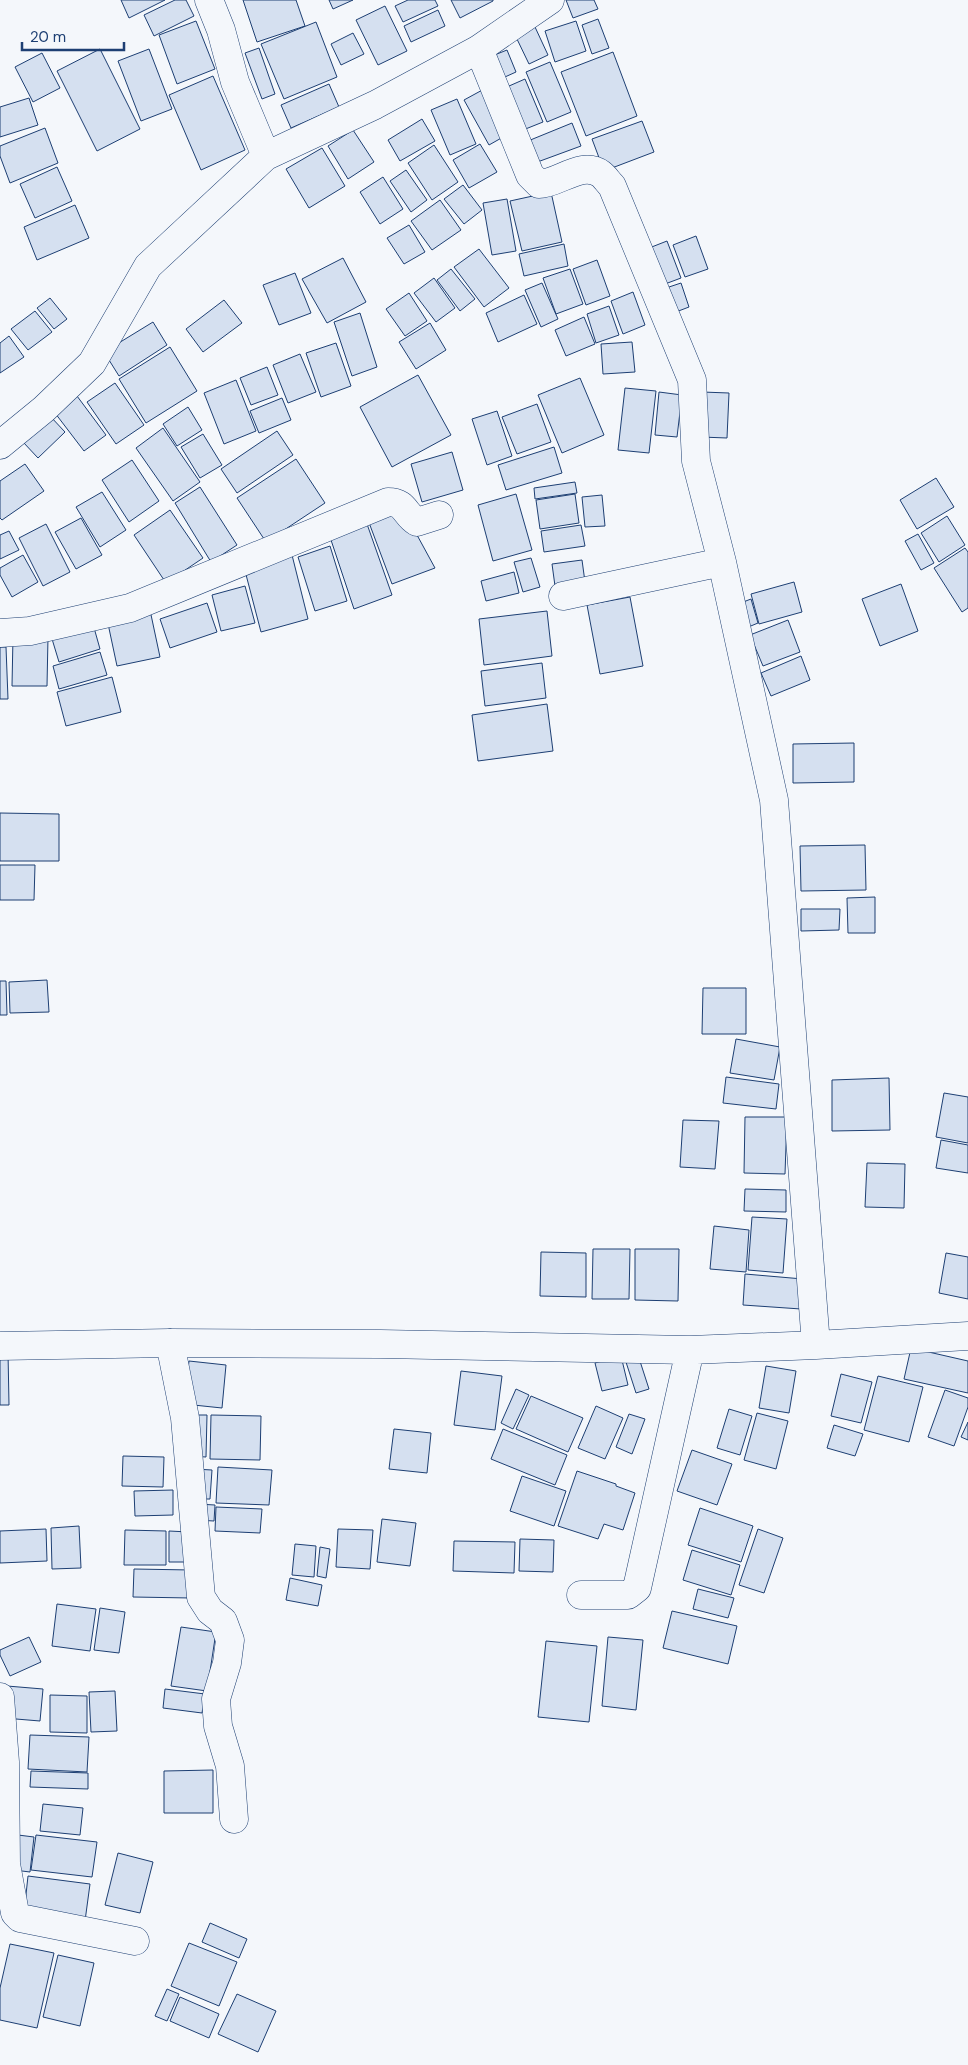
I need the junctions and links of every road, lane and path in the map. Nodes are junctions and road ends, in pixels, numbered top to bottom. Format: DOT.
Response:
graph roads {
  1 [pos="209,0"];
  2 [pos="550,0"];
  3 [pos="479,49"];
  4 [pos="266,156"];
  5 [pos="0,445"];
  6 [pos="438,515"];
  7 [pos="722,562"];
  8 [pos="563,596"];
  9 [pos="0,633"];
  10 [pos="968,1336"];
  11 [pos="170,1343"];
  12 [pos="816,1345"];
  13 [pos="0,1346"];
  14 [pos="690,1350"];
  15 [pos="581,1595"];
  16 [pos="0,1697"];
  17 [pos="234,1819"];
  18 [pos="3,1864"];
  19 [pos="135,1941"];
  1 -- 4 [label="street"];
  2 -- 3 [label="street"];
  3 -- 4 [label="street"];
  3 -- 7 [label="street"];
  4 -- 5 [label="street"];
  6 -- 9 [label="street"];
  7 -- 8 [label="street"];
  7 -- 12 [label="street"];
  10 -- 12 [label="street"];
  11 -- 13 [label="street"];
  11 -- 14 [label="street"];
  11 -- 17 [label="street"];
  12 -- 14 [label="street"];
  14 -- 15 [label="street"];
  16 -- 18 [label="street"];
  18 -- 19 [label="street"];
}
